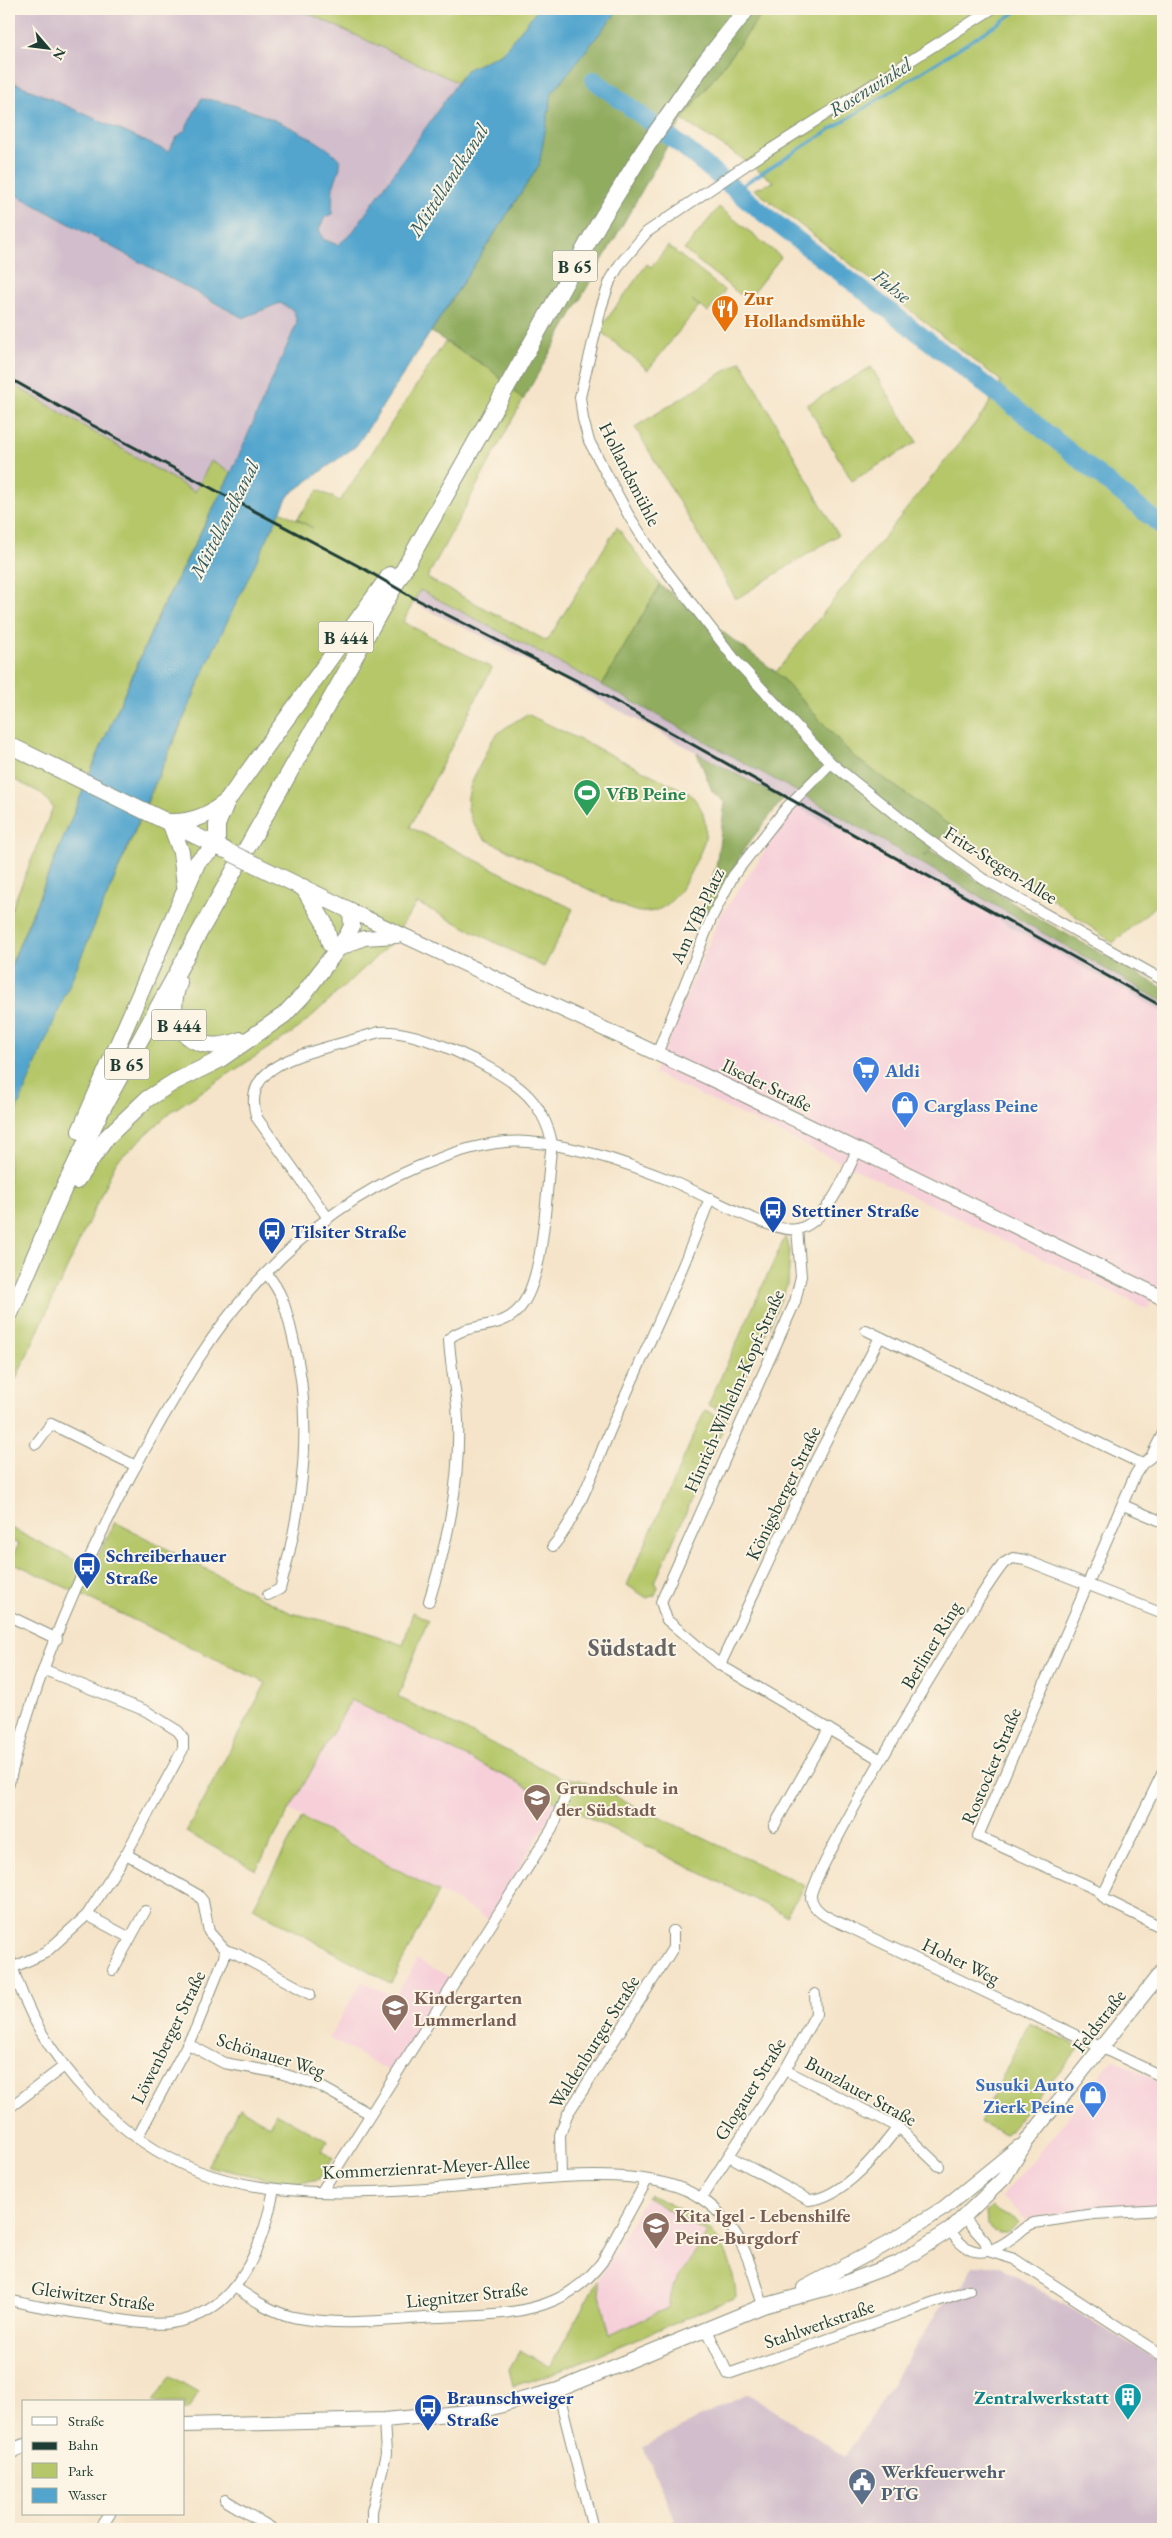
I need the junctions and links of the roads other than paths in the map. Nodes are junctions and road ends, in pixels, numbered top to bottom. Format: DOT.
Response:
graph roads {
  1 [pos="746,9"];
  2 [pos="992,9"];
  3 [pos="437,511"];
  4 [pos="9,745"];
  5 [pos="831,763"];
  6 [pos="228,801"];
  7 [pos="170,822"];
  8 [pos="224,849"];
  9 [pos="303,887"];
  10 [pos="184,889"];
  11 [pos="352,911"];
  12 [pos="405,937"];
  13 [pos="195,940"];
  14 [pos="334,947"];
  15 [pos="1163,980"];
  16 [pos="259,1032"];
  17 [pos="657,1054"];
  18 [pos="552,1144"];
  19 [pos="857,1150"];
  20 [pos="63,1190"];
  21 [pos="710,1198"];
  22 [pos="52,1216"];
  23 [pos="328,1218"];
  24 [pos="797,1229"];
  25 [pos="266,1273"];
  26 [pos="1163,1298"];
  27 [pos="9,1316"];
  28 [pos="866,1330"];
  29 [pos="880,1337"];
  30 [pos="1163,1433"];
  31 [pos="36,1444"];
  32 [pos="1142,1464"];
  33 [pos="136,1466"];
  34 [pos="1122,1505"];
  35 [pos="1163,1522"];
  36 [pos="553,1546"];
  37 [pos="1088,1586"];
  38 [pos="268,1595"];
  39 [pos="429,1601"];
  40 [pos="1163,1614"];
  41 [pos="9,1616"];
  42 [pos="57,1639"];
  43 [pos="720,1665"];
  44 [pos="45,1670"];
  45 [pos="829,1729"];
  46 [pos="881,1760"];
  47 [pos="1163,1772"];
  48 [pos="9,1783"];
  49 [pos="566,1795"];
  50 [pos="774,1826"];
  51 [pos="126,1854"];
  52 [pos="1100,1893"];
  53 [pos="811,1898"];
  54 [pos="145,1911"];
  55 [pos="87,1915"];
  56 [pos="1163,1928"];
  57 [pos="673,1931"];
  58 [pos="130,1938"];
  59 [pos="224,1950"];
  60 [pos="9,1957"];
  61 [pos="12,1968"];
  62 [pos="113,1970"];
  63 [pos="1163,1970"];
  64 [pos="310,1994"];
  65 [pos="815,1994"];
  66 [pos="188,2044"];
  67 [pos="1103,2047"];
  68 [pos="63,2067"];
  69 [pos="785,2070"];
  70 [pos="1163,2077"];
  71 [pos="9,2108"];
  72 [pos="370,2114"];
  73 [pos="898,2127"];
  74 [pos="137,2138"];
  75 [pos="1026,2142"];
  76 [pos="729,2156"];
  77 [pos="939,2166"];
  78 [pos="561,2176"];
  79 [pos="646,2180"];
  80 [pos="274,2189"];
  81 [pos="322,2191"];
  82 [pos="701,2198"];
  83 [pos="944,2208"];
  84 [pos="1163,2210"];
  85 [pos="964,2218"];
  86 [pos="950,2230"];
  87 [pos="988,2251"];
  88 [pos="236,2288"];
  89 [pos="969,2290"];
  90 [pos="9,2300"];
  91 [pos="780,2300"];
  92 [pos="763,2306"];
  93 [pos="706,2328"];
  94 [pos="1163,2356"];
  95 [pos="558,2390"];
  96 [pos="384,2420"];
  97 [pos="185,2425"];
  98 [pos="22,2447"];
  99 [pos="9,2452"];
  100 [pos="225,2500"];
  101 [pos="109,2516"];
  102 [pos="100,2529"];
  103 [pos="273,2529"];
  104 [pos="372,2529"];
  105 [pos="593,2529"];
  1 -- 3 [label="main road, B 65"];
  2 -- 5 [label="street, Hollandsmühle"];
  3 -- 6 [label="main road, B 444"];
  3 -- 13 [label="main road, B 65"];
  4 -- 7 [label="main road"];
  5 -- 15 [label="street, Fritz-Stegen-Allee"];
  5 -- 17 [label="street, Am VfB-Platz"];
  6 -- 7 [label="main road"];
  6 -- 8 [label="main road"];
  7 -- 8 [label="main road"];
  7 -- 10 [label="main road"];
  8 -- 9 [label="main road, bridge"];
  8 -- 10 [label="main road"];
  9 -- 11 [label="main road"];
  9 -- 14 [label="main road"];
  10 -- 20 [label="main road"];
  11 -- 12 [label="street, Ilseder Straße"];
  11 -- 14 [label="main road"];
  12 -- 14 [label="street"];
  12 -- 17 [label="street, Ilseder Straße"];
  13 -- 16 [label="main road, B 444"];
  13 -- 20 [label="main road, B 65"];
  14 -- 16 [label="main road, B 444"];
  16 -- 22 [label="main road"];
  17 -- 19 [label="street, Ilseder Straße"];
  18 -- 21 [label="street"];
  18 -- 23 [label="street"];
  18 -- 23 [label="street"];
  18 -- 39 [label="street"];
  19 -- 24 [label="street"];
  19 -- 26 [label="street, Ilseder Straße"];
  20 -- 22 [label="main road, B 65"];
  21 -- 24 [label="street"];
  21 -- 36 [label="street"];
  22 -- 27 [label="main road, B 65"];
  23 -- 25 [label="street"];
  24 -- 43 [label="street, Hinrich-Wilhelm-Kopf-Straße"];
  25 -- 33 [label="street"];
  25 -- 38 [label="street"];
  28 -- 29 [label="street"];
  29 -- 32 [label="street"];
  29 -- 43 [label="street, Königsberger Straße"];
  30 -- 32 [label="street"];
  31 -- 33 [label="street"];
  32 -- 34 [label="street"];
  33 -- 42 [label="street"];
  34 -- 35 [label="street"];
  34 -- 37 [label="street"];
  37 -- 40 [label="street, Berliner Ring"];
  37 -- 46 [label="street, Berliner Ring"];
  37 -- 52 [label="street, Rostocker Straße"];
  41 -- 42 [label="street"];
  42 -- 44 [label="street"];
  43 -- 45 [label="street"];
  44 -- 48 [label="street"];
  44 -- 51 [label="street"];
  45 -- 46 [label="street"];
  45 -- 50 [label="street"];
  46 -- 53 [label="street, Berliner Ring"];
  47 -- 52 [label="street"];
  49 -- 72 [label="street"];
  51 -- 55 [label="street"];
  51 -- 59 [label="street"];
  52 -- 56 [label="street, Rostocker Straße"];
  53 -- 67 [label="street, Hoher Weg"];
  54 -- 58 [label="street"];
  55 -- 58 [label="street"];
  55 -- 61 [label="street"];
  57 -- 78 [label="street, Waldenburger Straße"];
  58 -- 62 [label="street"];
  59 -- 64 [label="street"];
  59 -- 66 [label="street, Löwenberger Straße"];
  60 -- 61 [label="street, Kommerzienrat-Meyer-Allee"];
  61 -- 68 [label="street, Kommerzienrat-Meyer-Allee"];
  63 -- 67 [label="street, Feldstraße"];
  65 -- 69 [label="street, Glogauer Straße"];
  66 -- 72 [label="street, Schönauer Weg"];
  66 -- 74 [label="street, Löwenberger Straße"];
  67 -- 70 [label="street, Hoher Weg"];
  67 -- 75 [label="street, Feldstraße"];
  68 -- 71 [label="street"];
  68 -- 74 [label="street, Kommerzienrat-Meyer-Allee"];
  69 -- 73 [label="street, Bunzlauer Straße"];
  69 -- 76 [label="street, Glogauer Straße"];
  72 -- 81 [label="street"];
  73 -- 76 [label="street"];
  73 -- 77 [label="street, Bunzlauer Straße"];
  74 -- 80 [label="street, Kommerzienrat-Meyer-Allee"];
  75 -- 83 [label="street, Feldstraße"];
  75 -- 85 [label="street, Feldstraße"];
  76 -- 82 [label="street, Glogauer Straße"];
  78 -- 79 [label="street, Kommerzienrat-Meyer-Allee"];
  78 -- 81 [label="street, Kommerzienrat-Meyer-Allee"];
  79 -- 82 [label="street, Kommerzienrat-Meyer-Allee"];
  79 -- 88 [label="street, Liegnitzer Straße"];
  80 -- 81 [label="street, Kommerzienrat-Meyer-Allee"];
  80 -- 88 [label="street, Gleiwitzer Straße"];
  82 -- 92 [label="street, Kommerzienrat-Meyer-Allee"];
  83 -- 85 [label="street"];
  83 -- 86 [label="street"];
  83 -- 91 [label="street"];
  84 -- 87 [label="street"];
  85 -- 86 [label="street, Feldstraße"];
  85 -- 87 [label="street"];
  86 -- 87 [label="street"];
  86 -- 91 [label="street"];
  87 -- 94 [label="street"];
  88 -- 90 [label="street, Gleiwitzer Straße"];
  89 -- 93 [label="street, Stahlwerkstraße"];
  91 -- 92 [label="street"];
  92 -- 93 [label="street"];
  93 -- 95 [label="street"];
  95 -- 96 [label="street"];
  95 -- 105 [label="street"];
  96 -- 97 [label="street"];
  96 -- 104 [label="street"];
  98 -- 99 [label="street"];
  100 -- 103 [label="street"];
  101 -- 102 [label="street"];
}
